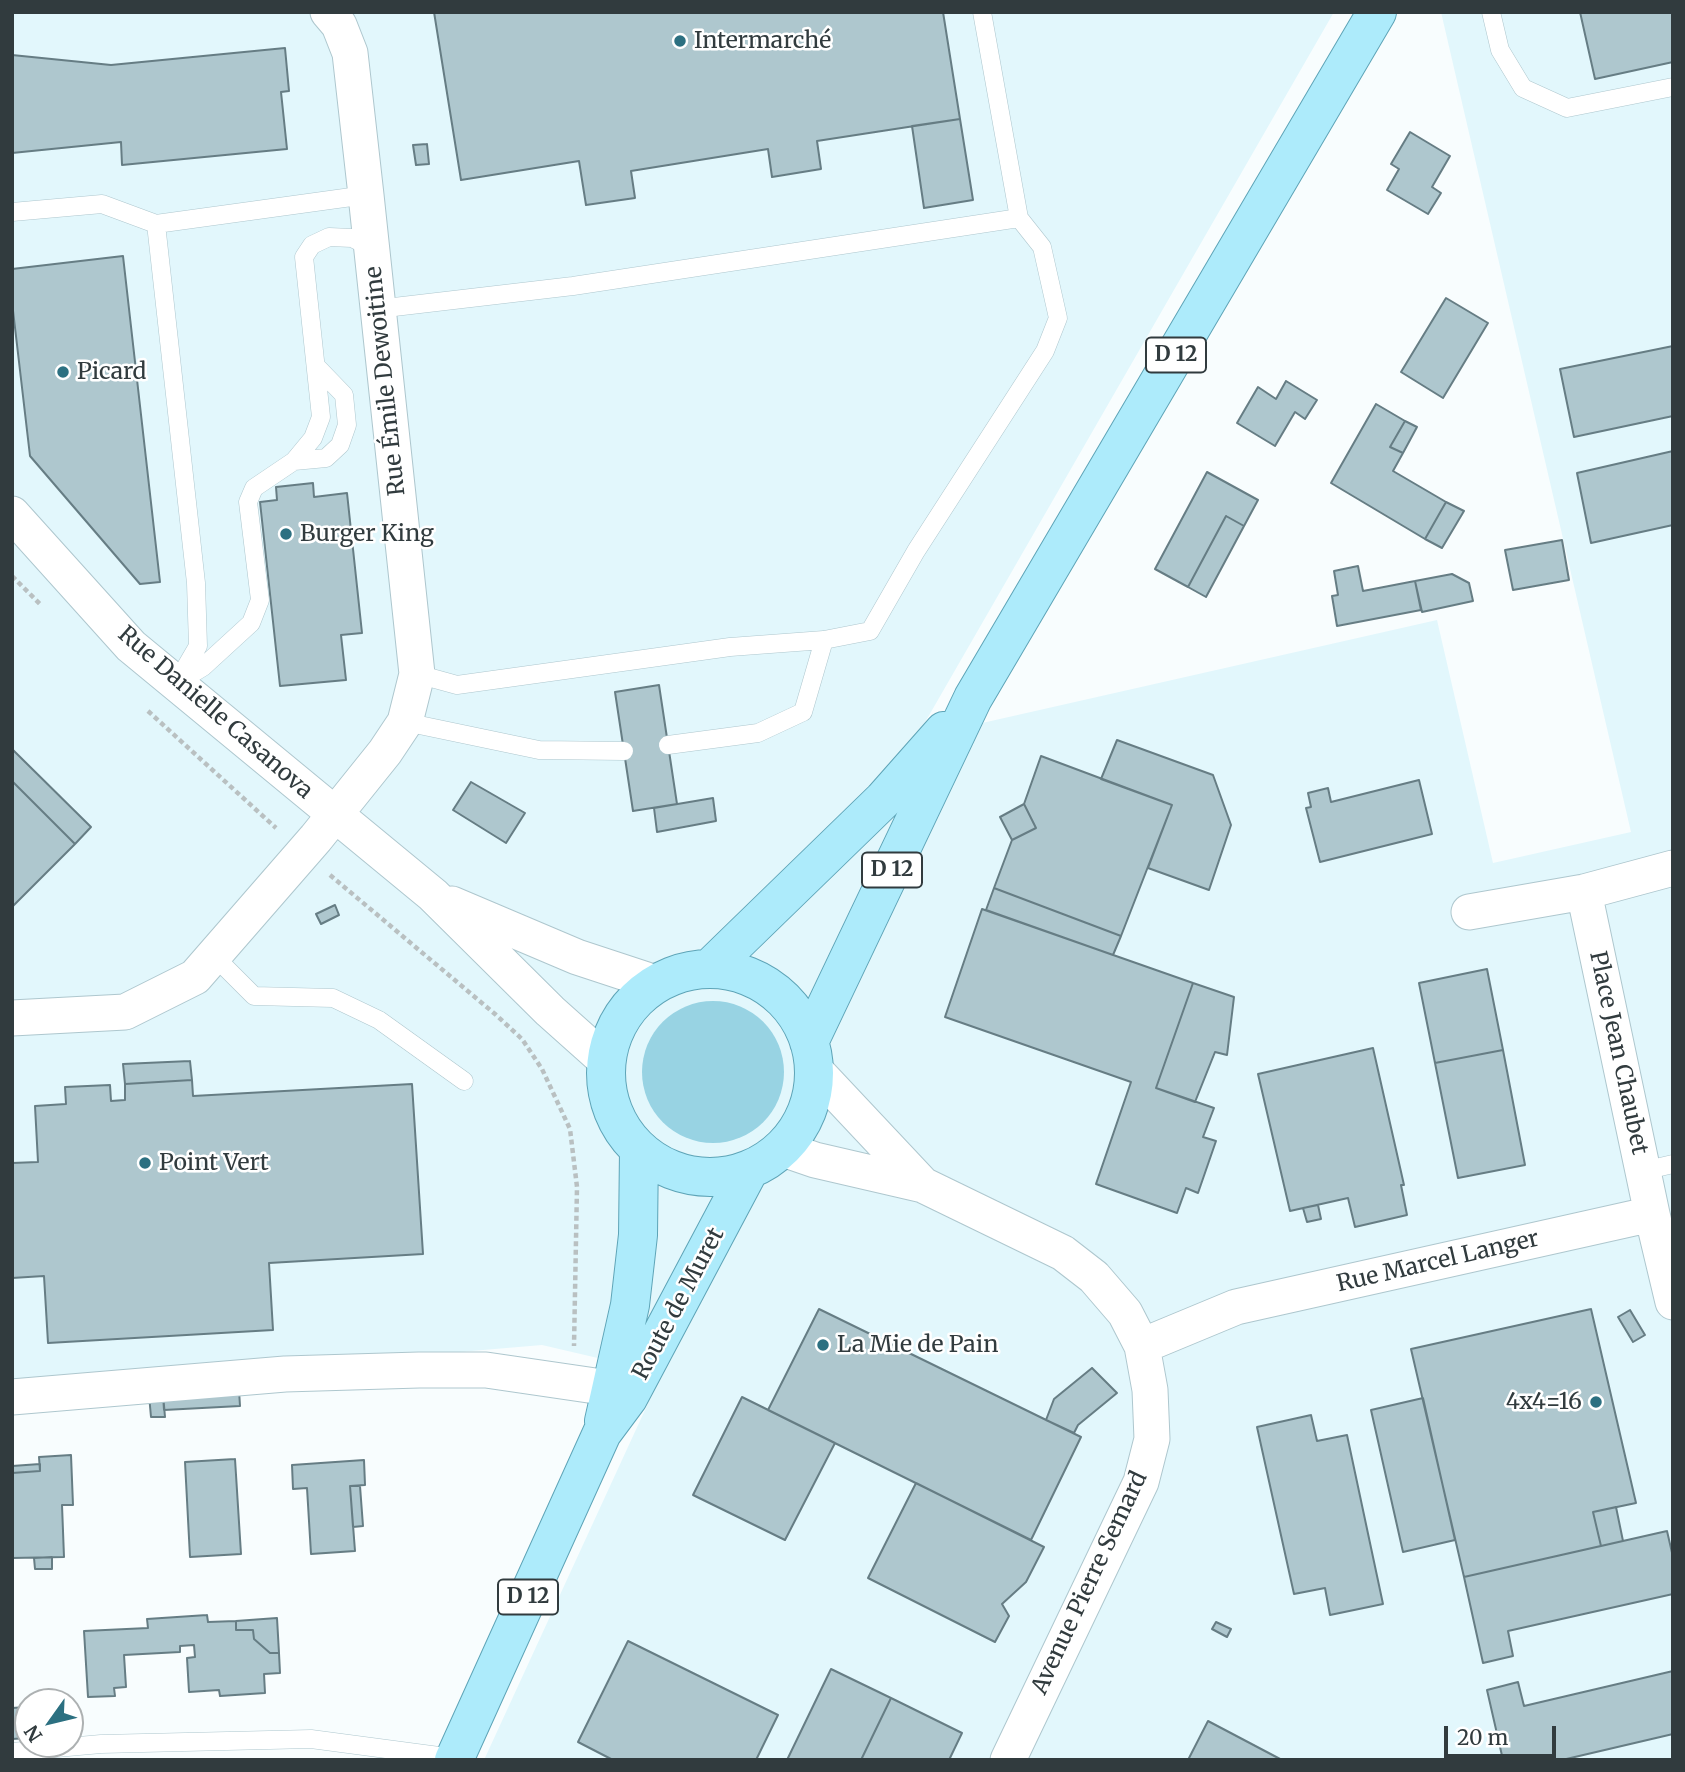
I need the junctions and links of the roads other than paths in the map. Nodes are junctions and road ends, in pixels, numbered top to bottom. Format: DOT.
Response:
graph roads {
  1 [pos="328,12"];
  2 [pos="982,12"];
  3 [pos="1377,12"];
  4 [pos="1491,12"];
  5 [pos="1673,87"];
  6 [pos="366,195"];
  7 [pos="12,212"];
  8 [pos="1020,218"];
  9 [pos="156,224"];
  10 [pos="372,248"];
  11 [pos="377,309"];
  12 [pos="316,366"];
  13 [pos="294,461"];
  14 [pos="12,514"];
  15 [pos="824,640"];
  16 [pos="417,674"];
  17 [pos="177,683"];
  18 [pos="973,698"];
  19 [pos="405,722"];
  20 [pos="668,745"];
  21 [pos="624,751"];
  22 [pos="333,813"];
  23 [pos="1673,868"];
  24 [pos="1584,892"];
  25 [pos="433,895"];
  26 [pos="1469,912"];
  27 [pos="214,955"];
  28 [pos="709,968"];
  29 [pos="656,983"];
  30 [pos="12,1018"];
  31 [pos="812,1056"];
  32 [pos="606,1060"];
  33 [pos="464,1081"];
  34 [pos="783,1149"];
  35 [pos="639,1150"];
  36 [pos="1658,1168"];
  37 [pos="749,1170"];
  38 [pos="923,1185"];
  39 [pos="1652,1214"];
  40 [pos="1673,1302"];
  41 [pos="1142,1346"];
  42 [pos="592,1385"];
  43 [pos="12,1397"];
  44 [pos="603,1433"];
  45 [pos="12,1752"];
  46 [pos="454,1759"];
  47 [pos="1008,1760"];
  1 -- 6 [label="street, Rue Émile Dewoitine"];
  2 -- 8 [label="lane"];
  3 -- 18 [label="main road, D 12"];
  4 -- 5 [label="lane"];
  6 -- 9 [label="lane"];
  6 -- 10 [label="street, Rue Émile Dewoitine"];
  7 -- 9 [label="lane"];
  8 -- 11 [label="lane"];
  8 -- 15 [label="lane"];
  9 -- 17 [label="lane"];
  10 -- 11 [label="street, Rue Émile Dewoitine"];
  10 -- 12 [label="lane"];
  11 -- 16 [label="street, Rue Émile Dewoitine"];
  12 -- 13 [label="lane"];
  12 -- 13 [label="lane"];
  13 -- 17 [label="lane"];
  14 -- 17 [label="street, Rue Danielle Casanova"];
  15 -- 16 [label="lane"];
  15 -- 20 [label="lane"];
  16 -- 19 [label="street, Rue Émile Dewoitine"];
  17 -- 22 [label="street, Rue Danielle Casanova"];
  18 -- 28 [label="main road, D 12"];
  18 -- 31 [label="main road, D 12"];
  19 -- 21 [label="lane"];
  19 -- 22 [label="street, Rue Émile Dewoitine"];
  22 -- 25 [label="street, Rue Danielle Casanova"];
  22 -- 27 [label="street, Rue Émile Dewoitine"];
  23 -- 24 [label="street"];
  24 -- 26 [label="street"];
  24 -- 36 [label="street, Place Jean Chaubet"];
  25 -- 29 [label="street, Rue Danielle Casanova"];
  25 -- 32 [label="street, Rue Danielle Casanova"];
  27 -- 30 [label="street, Rue Émile Dewoitine"];
  27 -- 33 [label="lane"];
  28 -- 29 [label="main road"];
  28 -- 31 [label="main road"];
  29 -- 32 [label="main road"];
  31 -- 34 [label="main road"];
  31 -- 38 [label="street, Avenue Pierre Semard"];
  32 -- 35 [label="main road"];
  34 -- 37 [label="main road"];
  34 -- 38 [label="street, Avenue Pierre Semard"];
  35 -- 37 [label="main road"];
  35 -- 42 [label="main road, Route de Muret / D 12"];
  36 -- 39 [label="street, Place Jean Chaubet"];
  37 -- 44 [label="main road, Route de Muret / D 12"];
  38 -- 41 [label="street, Avenue Pierre Semard"];
  39 -- 40 [label="street"];
  39 -- 41 [label="street, Rue Marcel Langer"];
  41 -- 47 [label="street, Avenue Pierre Semard"];
  42 -- 43 [label="street"];
  42 -- 44 [label="main road, Route de Muret / D 12"];
  44 -- 46 [label="main road, Route de Muret / D 12"];
  45 -- 46 [label="lane"];
}
